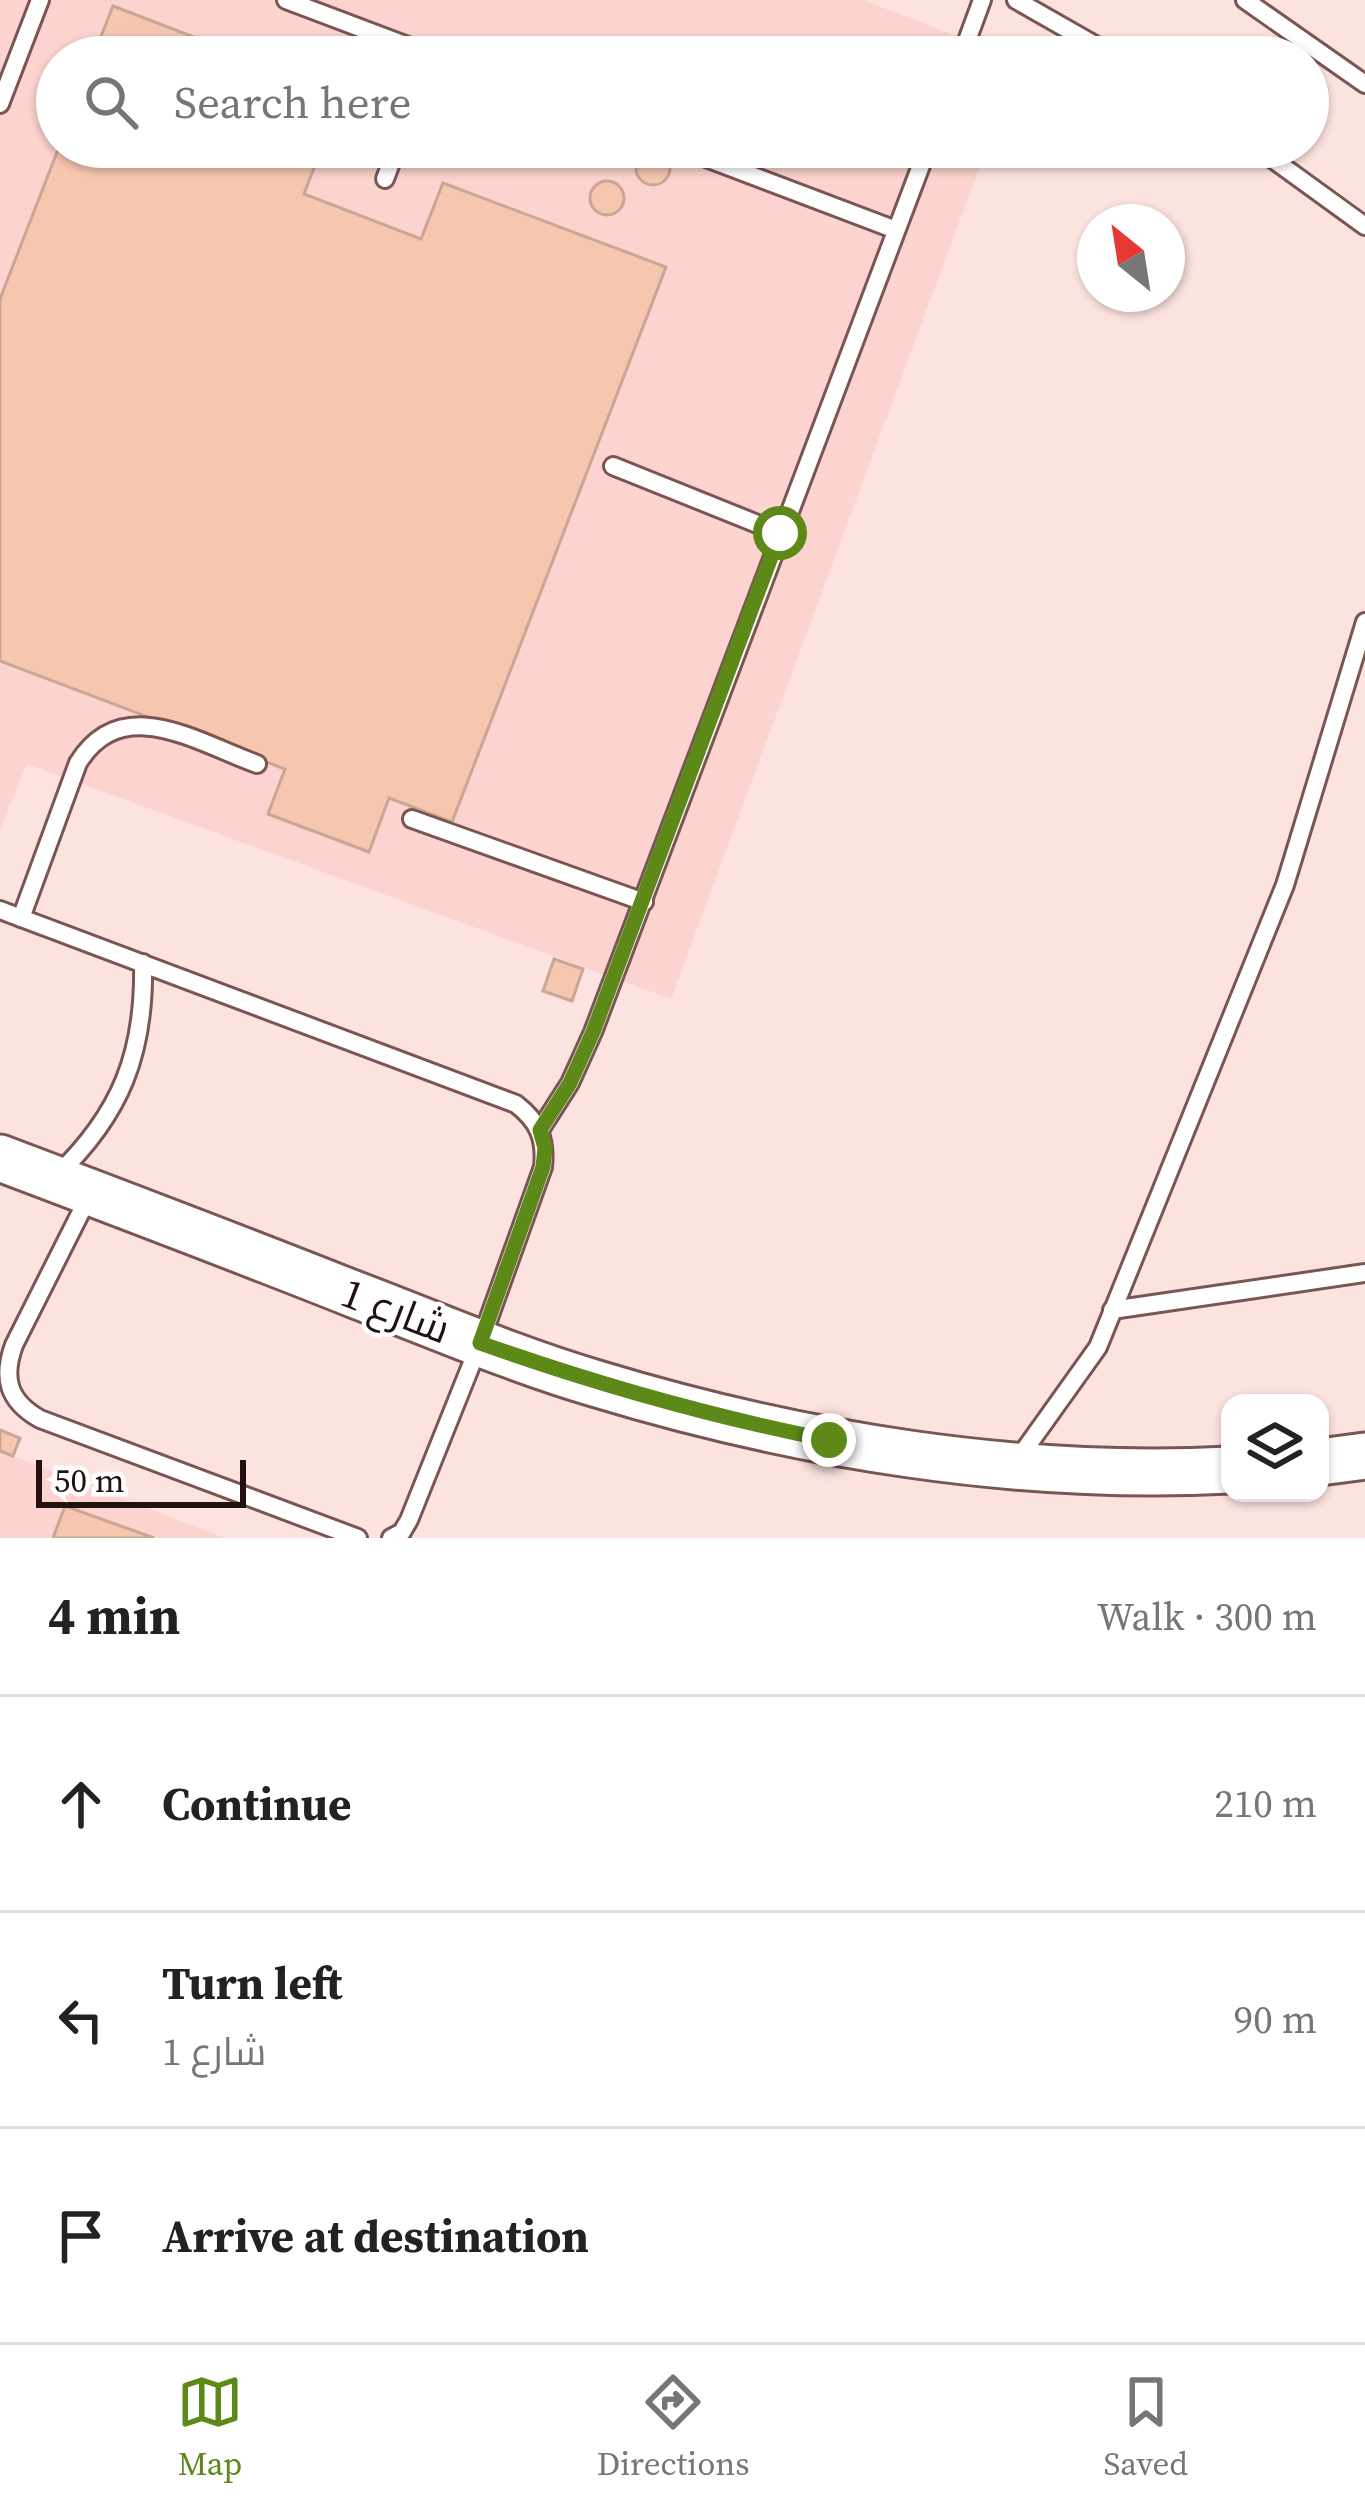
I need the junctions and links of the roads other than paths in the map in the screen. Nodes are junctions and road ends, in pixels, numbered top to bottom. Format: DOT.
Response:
graph roads {
  1 [pos="40,0"];
  2 [pos="286,0"];
  3 [pos="982,0"];
  4 [pos="1016,0"];
  5 [pos="1244,0"];
  6 [pos="381,36"];
  7 [pos="969,36"];
  8 [pos="1079,36"];
  9 [pos="1296,36"];
  10 [pos="1329,59"];
  11 [pos="1365,84"];
  12 [pos="0,104"];
  13 [pos="389,168"];
  14 [pos="732,168"];
  15 [pos="920,168"];
  16 [pos="1285,168"];
  17 [pos="385,179"];
  18 [pos="1365,226"];
  19 [pos="896,230"];
  20 [pos="614,466"];
  21 [pos="780,533"];
  22 [pos="1365,622"];
  23 [pos="256,764"];
  24 [pos="412,819"];
  25 [pos="644,902"];
  26 [pos="0,910"];
  27 [pos="21,918"];
  28 [pos="142,964"];
  29 [pos="540,1130"];
  30 [pos="0,1158"];
  31 [pos="73,1185"];
  32 [pos="1365,1273"];
  33 [pos="1112,1310"];
  34 [pos="480,1343"];
  35 [pos="3,1374"];
  36 [pos="1365,1456"];
  37 [pos="1329,1461"];
  38 [pos="1014,1464"];
  39 [pos="1221,1470"];
  40 [pos="398,1536"];
  41 [pos="358,1538"];
  1 -- 12 [label="lane"];
  2 -- 6 [label="lane"];
  3 -- 7 [label="lane"];
  4 -- 8 [label="lane"];
  5 -- 9 [label="lane"];
  10 -- 11 [label="lane"];
  13 -- 17 [label="lane"];
  14 -- 19 [label="lane"];
  15 -- 19 [label="lane"];
  16 -- 18 [label="lane"];
  19 -- 21 [label="lane"];
  20 -- 21 [label="lane"];
  21 -- 25 [label="lane"];
  22 -- 33 [label="lane"];
  23 -- 27 [label="lane"];
  24 -- 25 [label="lane"];
  25 -- 29 [label="lane"];
  26 -- 27 [label="lane"];
  27 -- 28 [label="lane"];
  28 -- 29 [label="lane"];
  28 -- 31 [label="lane"];
  29 -- 34 [label="lane"];
  30 -- 31 [label="main road, شارع 1"];
  31 -- 34 [label="main road, شارع 1"];
  31 -- 35 [label="lane"];
  32 -- 33 [label="lane"];
  33 -- 38 [label="lane"];
  34 -- 38 [label="main road, شارع 1"];
  34 -- 40 [label="lane"];
  35 -- 41 [label="lane"];
  36 -- 37 [label="main road"];
  38 -- 39 [label="main road, شارع 1"];
}
